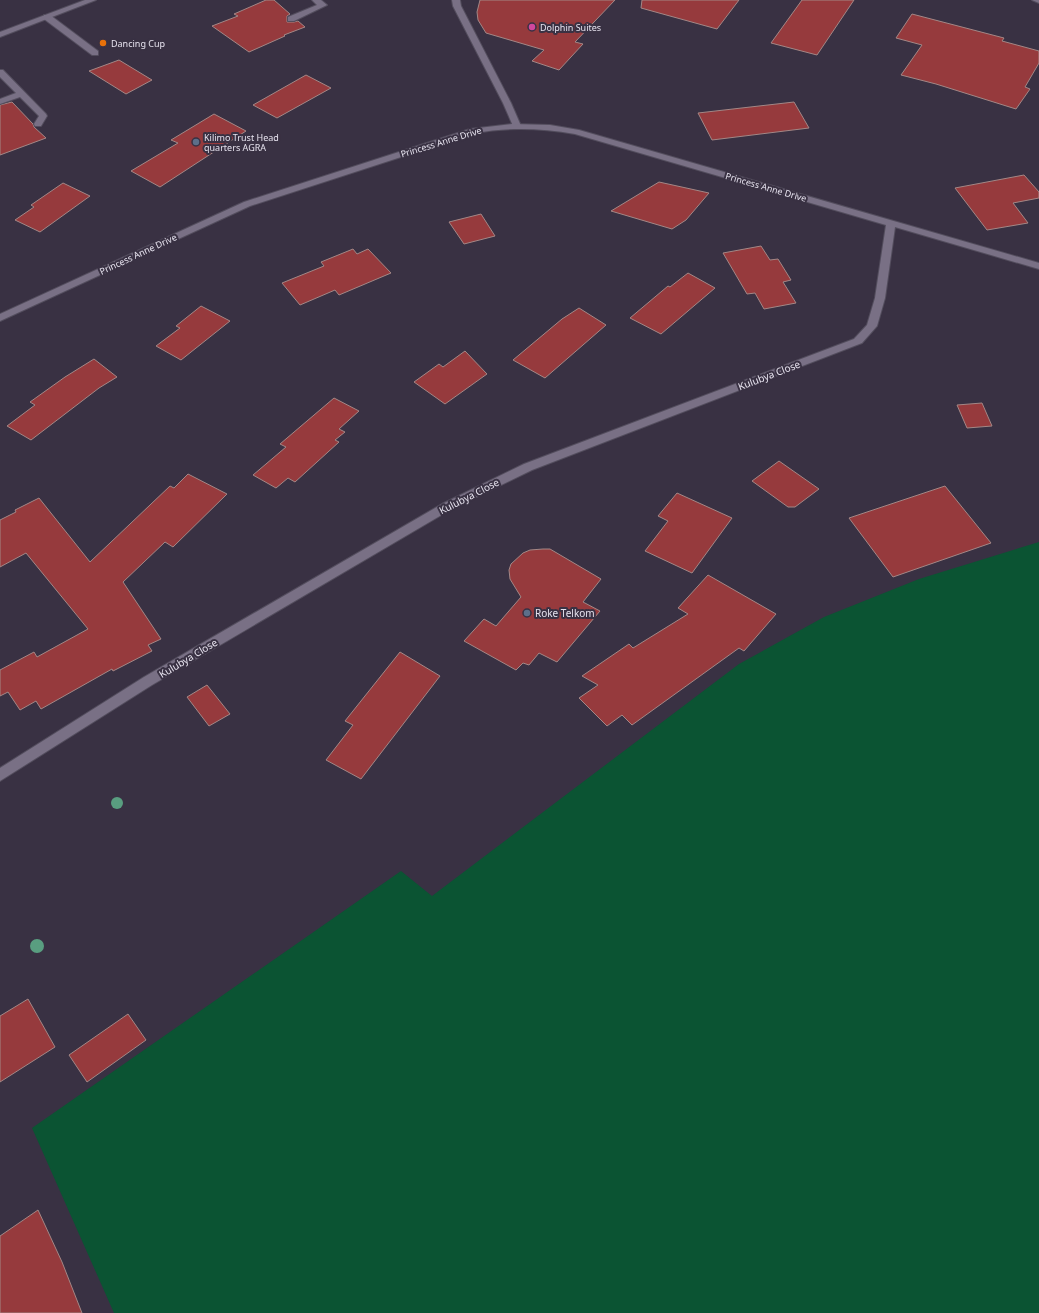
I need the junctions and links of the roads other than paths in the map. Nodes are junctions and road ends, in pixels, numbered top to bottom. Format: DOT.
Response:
graph roads {
  1 [pos="92,0"];
  2 [pos="316,0"];
  3 [pos="456,0"];
  4 [pos="1036,0"];
  5 [pos="1039,1"];
  6 [pos="47,17"];
  7 [pos="291,19"];
  8 [pos="0,35"];
  9 [pos="95,53"];
  10 [pos="0,72"];
  11 [pos="20,94"];
  12 [pos="0,102"];
  13 [pos="38,124"];
  14 [pos="517,126"];
  15 [pos="891,222"];
  16 [pos="1039,266"];
  17 [pos="0,318"];
  18 [pos="0,775"];
  1 -- 6 [label="street"];
  2 -- 7 [label="street"];
  3 -- 14 [label="street"];
  4 -- 5 [label="street"];
  6 -- 8 [label="street"];
  6 -- 9 [label="street"];
  10 -- 11 [label="street"];
  11 -- 12 [label="street"];
  11 -- 13 [label="street"];
  14 -- 15 [label="street, Princess Anne Drive"];
  14 -- 17 [label="street, Princess Anne Drive"];
  15 -- 16 [label="street, Princess Anne Drive"];
  15 -- 18 [label="street, Kulubya Close"];
}
